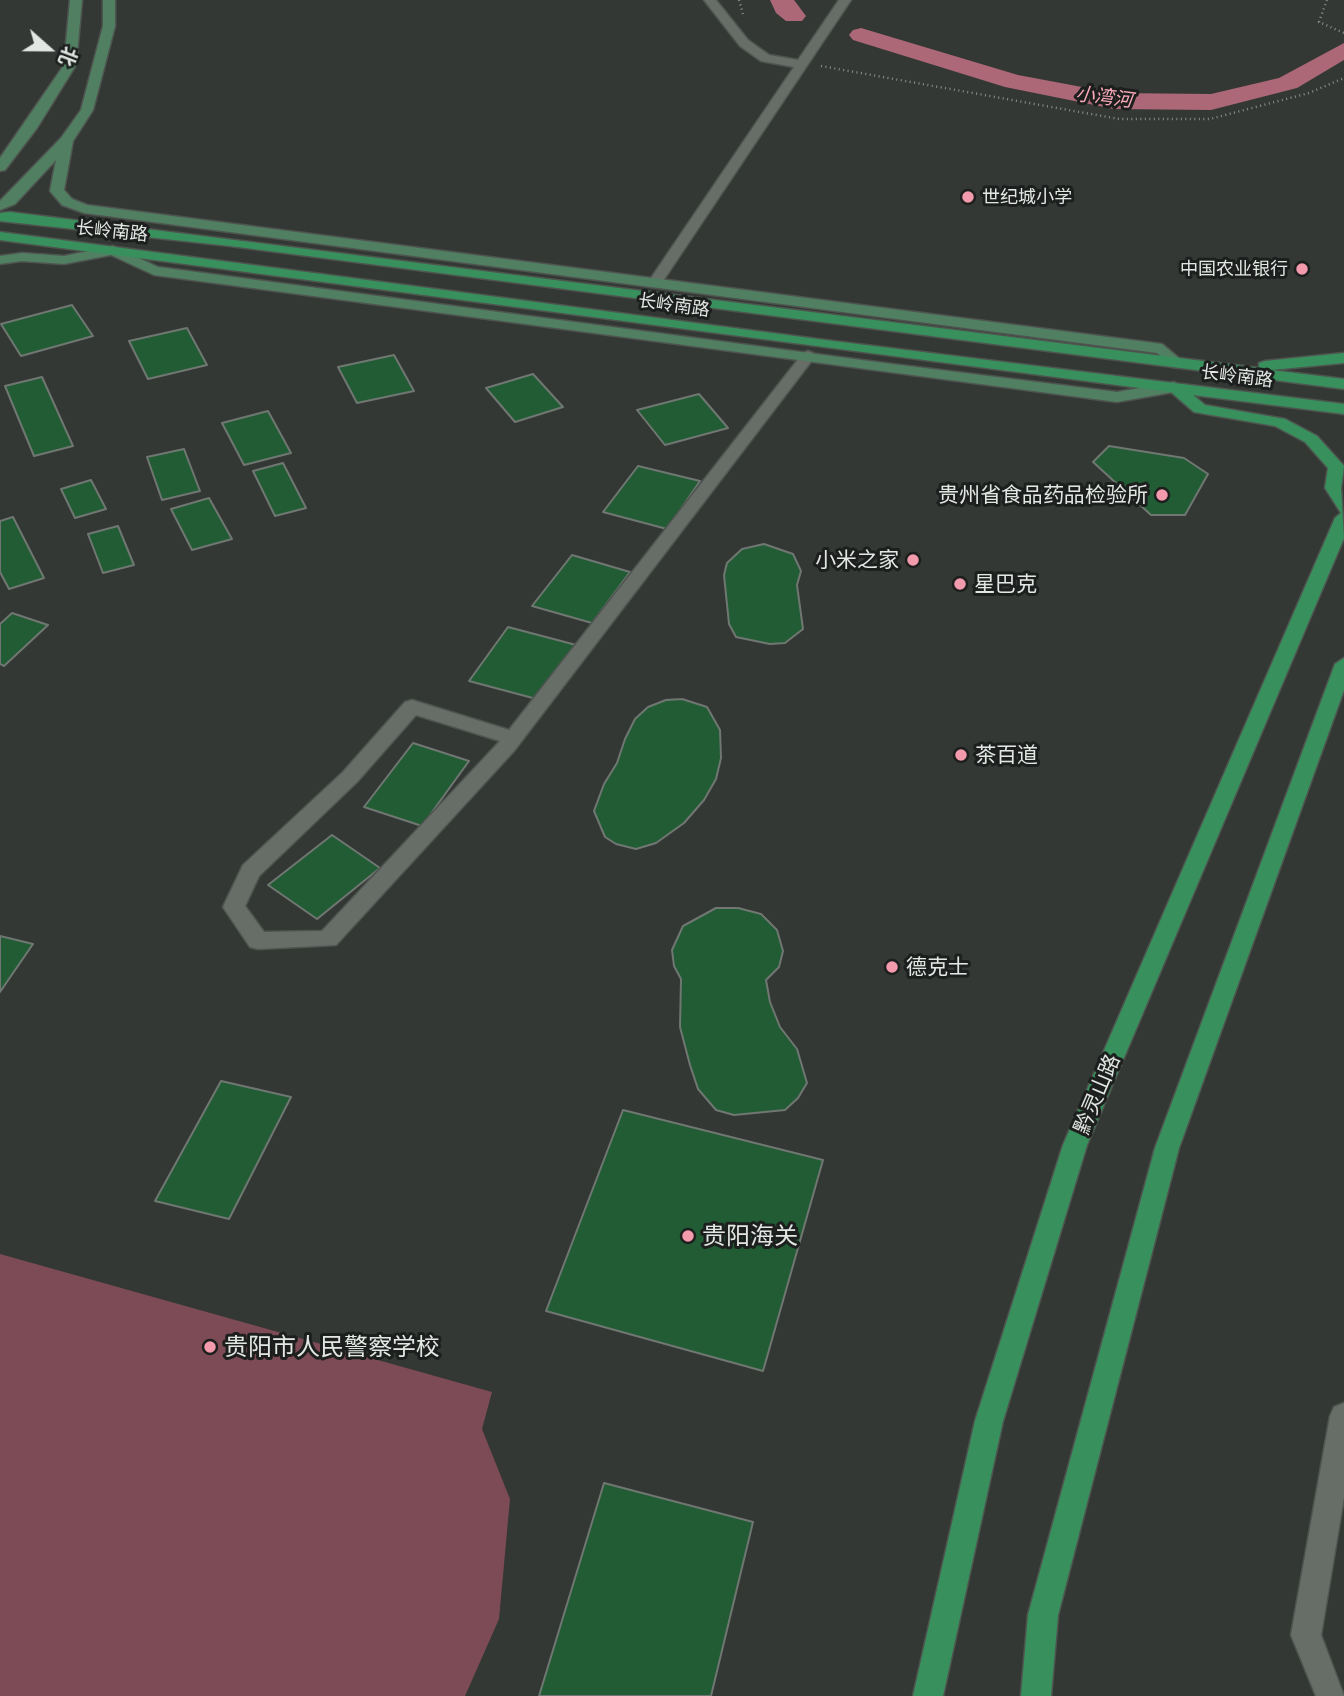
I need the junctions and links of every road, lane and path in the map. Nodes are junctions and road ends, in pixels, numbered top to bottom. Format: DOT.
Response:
graph roads {
  1 [pos="76,0"];
  2 [pos="109,0"];
  3 [pos="710,0"];
  4 [pos="845,0"];
  5 [pos="1328,0"];
  6 [pos="1344,33"];
  7 [pos="800,64"];
  8 [pos="1344,78"];
  9 [pos="29,130"];
  10 [pos="68,138"];
  11 [pos="0,153"];
  12 [pos="0,167"];
  13 [pos="0,206"];
  14 [pos="132,216"];
  15 [pos="0,217"];
  16 [pos="85,225"];
  17 [pos="157,233"];
  18 [pos="0,236"];
  19 [pos="63,245"];
  20 [pos="113,250"];
  21 [pos="0,260"];
  22 [pos="656,281"];
  23 [pos="808,356"];
  24 [pos="1344,358"];
  25 [pos="1178,364"];
  26 [pos="1250,370"];
  27 [pos="1344,384"];
  28 [pos="1174,387"];
  29 [pos="1248,397"];
  30 [pos="1344,409"];
  31 [pos="1344,509"];
  32 [pos="1344,518"];
  33 [pos="1344,664"];
  34 [pos="513,738"];
  35 [pos="1344,1416"];
  36 [pos="928,1696"];
  37 [pos="1036,1696"];
  38 [pos="1331,1696"];
  1 -- 9 [label="main road"];
  2 -- 10 [label="main road"];
  3 -- 7 [label="street"];
  4 -- 7 [label="street"];
  5 -- 6 [label="path"];
  7 -- 8 [label="path"];
  7 -- 22 [label="street"];
  9 -- 10 [label="main road"];
  9 -- 11 [label="main road"];
  9 -- 12 [label="main road"];
  10 -- 13 [label="main road"];
  10 -- 14 [label="main road"];
  14 -- 16 [label="main road"];
  14 -- 17 [label="main road"];
  14 -- 22 [label="main road"];
  15 -- 16 [label="main road, 长岭南路"];
  16 -- 17 [label="main road, 长岭南路"];
  16 -- 19 [label="main road"];
  17 -- 25 [label="main road, 长岭南路"];
  18 -- 19 [label="main road, 长岭南路"];
  19 -- 20 [label="main road, 长岭南路"];
  20 -- 21 [label="main road"];
  20 -- 23 [label="main road"];
  20 -- 28 [label="main road, 长岭南路"];
  22 -- 25 [label="main road"];
  23 -- 28 [label="main road"];
  23 -- 34 [label="street"];
  24 -- 26 [label="main road"];
  25 -- 26 [label="main road, 长岭南路"];
  26 -- 27 [label="main road, 长岭南路"];
  26 -- 29 [label="main road"];
  28 -- 29 [label="main road, 长岭南路"];
  28 -- 31 [label="main road"];
  29 -- 30 [label="main road, 长岭南路"];
  32 -- 36 [label="main road, 黔灵山路"];
  33 -- 37 [label="main road"];
  34 -- 34 [label="street"];
  35 -- 38 [label="street"];
}
